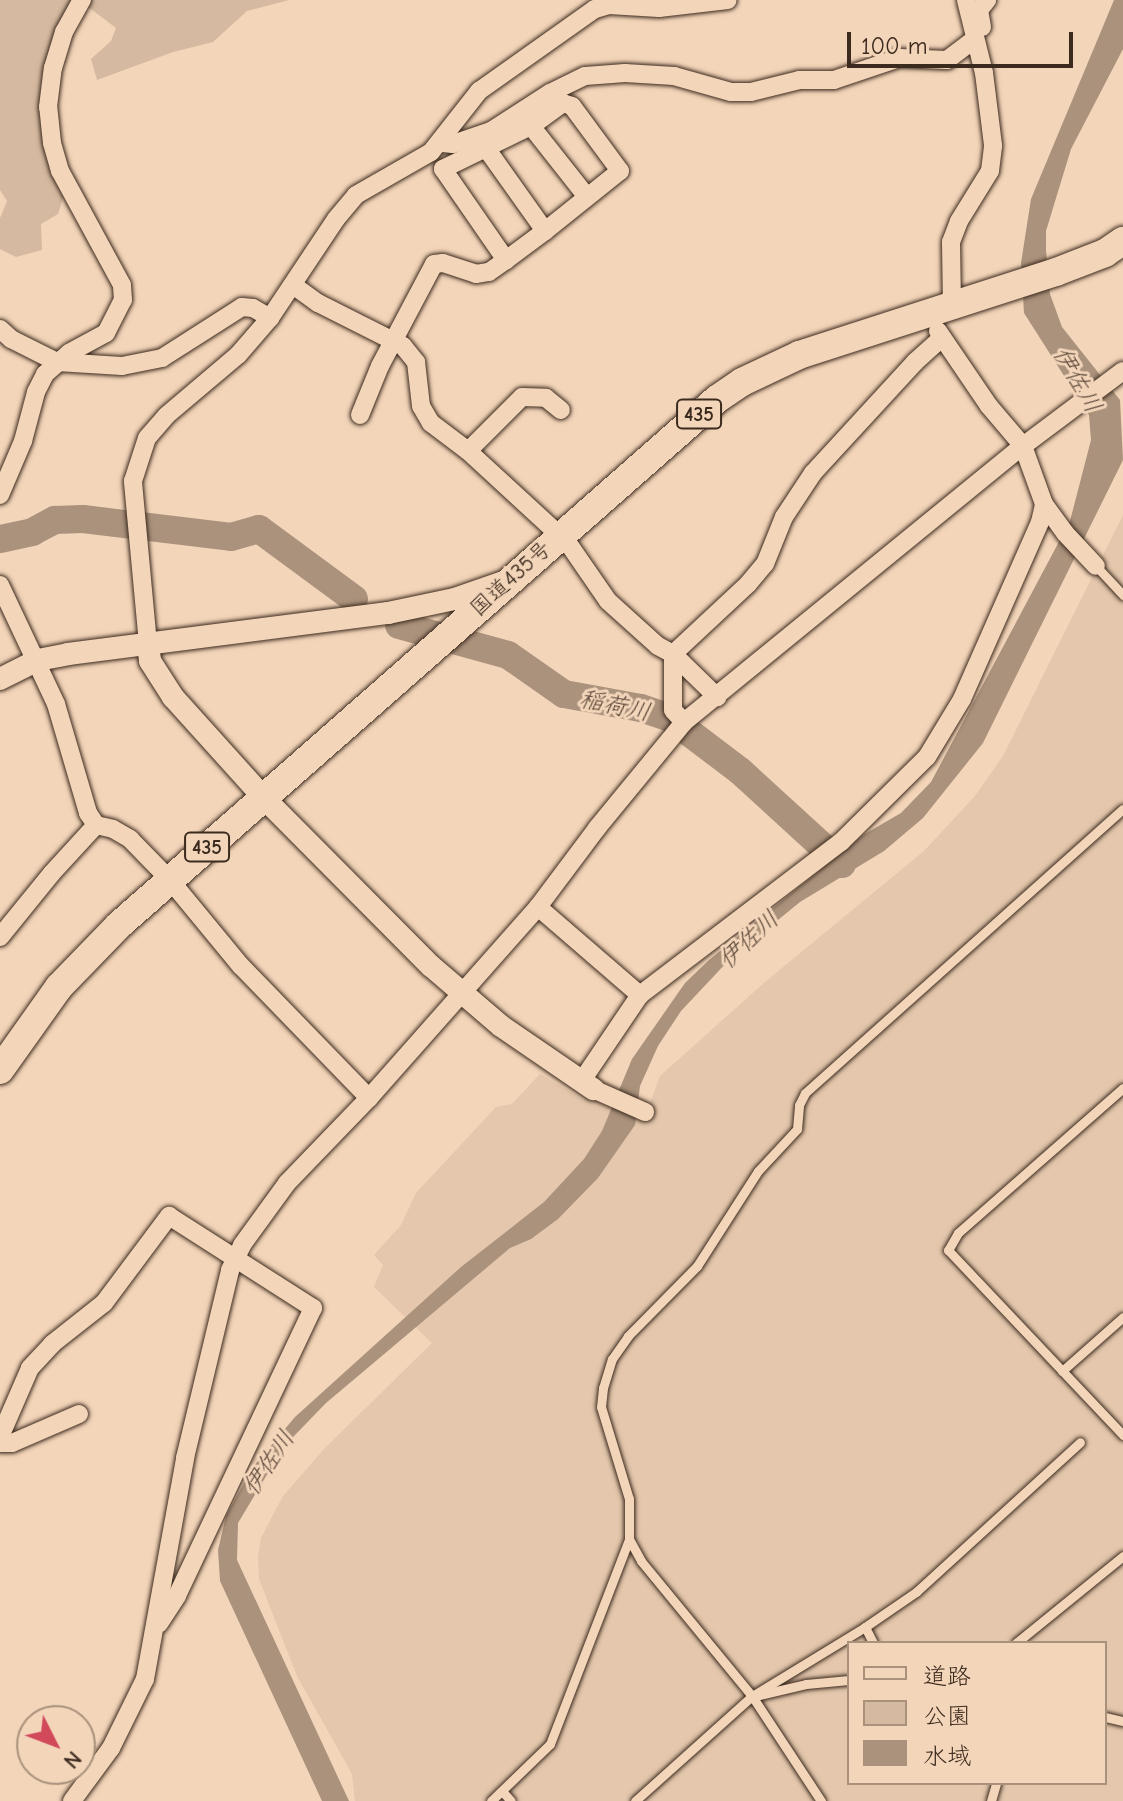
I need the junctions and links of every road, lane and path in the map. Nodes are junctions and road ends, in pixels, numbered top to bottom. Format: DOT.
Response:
graph roads {
  1 [pos="82,0"];
  2 [pos="728,0"];
  3 [pos="966,0"];
  4 [pos="987,0"];
  5 [pos="658,4"];
  6 [pos="974,40"];
  7 [pos="984,73"];
  8 [pos="531,126"];
  9 [pos="442,143"];
  10 [pos="486,148"];
  11 [pos="587,197"];
  12 [pos="545,231"];
  13 [pos="1123,241"];
  14 [pos="506,260"];
  15 [pos="293,285"];
  16 [pos="270,318"];
  17 [pos="941,319"];
  18 [pos="0,329"];
  19 [pos="395,341"];
  20 [pos="57,362"];
  21 [pos="1117,375"];
  22 [pos="561,410"];
  23 [pos="360,415"];
  24 [pos="1023,446"];
  25 [pos="468,451"];
  26 [pos="0,495"];
  27 [pos="1047,509"];
  28 [pos="558,537"];
  29 [pos="1096,566"];
  30 [pos="510,579"];
  31 [pos="0,585"];
  32 [pos="1123,595"];
  33 [pos="148,644"];
  34 [pos="673,654"];
  35 [pos="38,660"];
  36 [pos="0,679"];
  37 [pos="717,697"];
  38 [pos="684,722"];
  39 [pos="263,797"];
  40 [pos="1123,809"];
  41 [pos="96,825"];
  42 [pos="170,880"];
  43 [pos="538,907"];
  44 [pos="0,937"];
  45 [pos="462,995"];
  46 [pos="640,995"];
  47 [pos="0,1070"];
  48 [pos="587,1085"];
  49 [pos="1123,1088"];
  50 [pos="369,1098"];
  51 [pos="645,1112"];
  52 [pos="236,1257"];
  53 [pos="1123,1317"];
  54 [pos="1062,1371"];
  55 [pos="79,1414"];
  56 [pos="1123,1435"];
  57 [pos="0,1440"];
  58 [pos="1080,1442"];
  59 [pos="629,1539"];
  60 [pos="1123,1556"];
  61 [pos="865,1627"];
  62 [pos="153,1633"];
  63 [pos="872,1641"];
  64 [pos="1018,1641"];
  65 [pos="847,1680"];
  66 [pos="752,1696"];
  67 [pos="502,1791"];
  68 [pos="72,1801"];
  69 [pos="491,1801"];
  70 [pos="511,1801"];
  71 [pos="635,1801"];
  72 [pos="821,1801"];
  1 -- 20 [label="street"];
  2 -- 5 [label="street"];
  3 -- 6 [label="street"];
  4 -- 7 [label="street"];
  5 -- 9 [label="street"];
  6 -- 7 [label="street"];
  6 -- 9 [label="street"];
  7 -- 17 [label="street"];
  8 -- 10 [label="street"];
  8 -- 11 [label="street"];
  8 -- 11 [label="street"];
  9 -- 15 [label="street"];
  10 -- 12 [label="street"];
  10 -- 14 [label="street"];
  11 -- 12 [label="street"];
  12 -- 14 [label="street"];
  13 -- 17 [label="highway, 国道435号 / 435"];
  14 -- 19 [label="street"];
  15 -- 16 [label="street"];
  15 -- 19 [label="street"];
  16 -- 20 [label="street"];
  16 -- 33 [label="street"];
  17 -- 24 [label="street"];
  17 -- 28 [label="highway, 国道435号 / 435"];
  17 -- 34 [label="street"];
  18 -- 20 [label="street"];
  19 -- 23 [label="street"];
  19 -- 25 [label="street"];
  20 -- 26 [label="street"];
  21 -- 24 [label="street"];
  22 -- 25 [label="street"];
  24 -- 27 [label="street"];
  24 -- 37 [label="street"];
  25 -- 28 [label="street"];
  27 -- 29 [label="street"];
  27 -- 46 [label="street"];
  28 -- 30 [label="highway, 国道435号 / 435"];
  28 -- 34 [label="street"];
  29 -- 32 [label="lane"];
  30 -- 33 [label="street"];
  30 -- 39 [label="highway, 国道435号 / 435"];
  31 -- 35 [label="street"];
  33 -- 35 [label="street"];
  33 -- 39 [label="street"];
  34 -- 37 [label="street"];
  34 -- 38 [label="street"];
  35 -- 36 [label="street"];
  35 -- 41 [label="street"];
  37 -- 38 [label="street"];
  38 -- 43 [label="street"];
  39 -- 42 [label="highway, 国道435号 / 435"];
  39 -- 45 [label="street"];
  40 -- 59 [label="lane"];
  41 -- 42 [label="street"];
  41 -- 44 [label="street"];
  42 -- 47 [label="highway, 国道435号 / 435"];
  42 -- 50 [label="street"];
  43 -- 45 [label="street"];
  43 -- 46 [label="street"];
  45 -- 48 [label="street"];
  45 -- 50 [label="street"];
  46 -- 48 [label="street"];
  48 -- 51 [label="street"];
  49 -- 54 [label="lane"];
  50 -- 52 [label="street"];
  52 -- 57 [label="street"];
  52 -- 62 [label="street"];
  52 -- 62 [label="street"];
  53 -- 54 [label="lane"];
  54 -- 56 [label="lane"];
  55 -- 57 [label="street"];
  58 -- 61 [label="lane"];
  59 -- 66 [label="lane"];
  59 -- 67 [label="lane"];
  60 -- 64 [label="lane"];
  61 -- 63 [label="lane"];
  61 -- 66 [label="lane"];
  62 -- 68 [label="street"];
  65 -- 66 [label="lane"];
  66 -- 71 [label="lane"];
  66 -- 72 [label="lane"];
  67 -- 69 [label="lane"];
  67 -- 70 [label="lane"];
}
